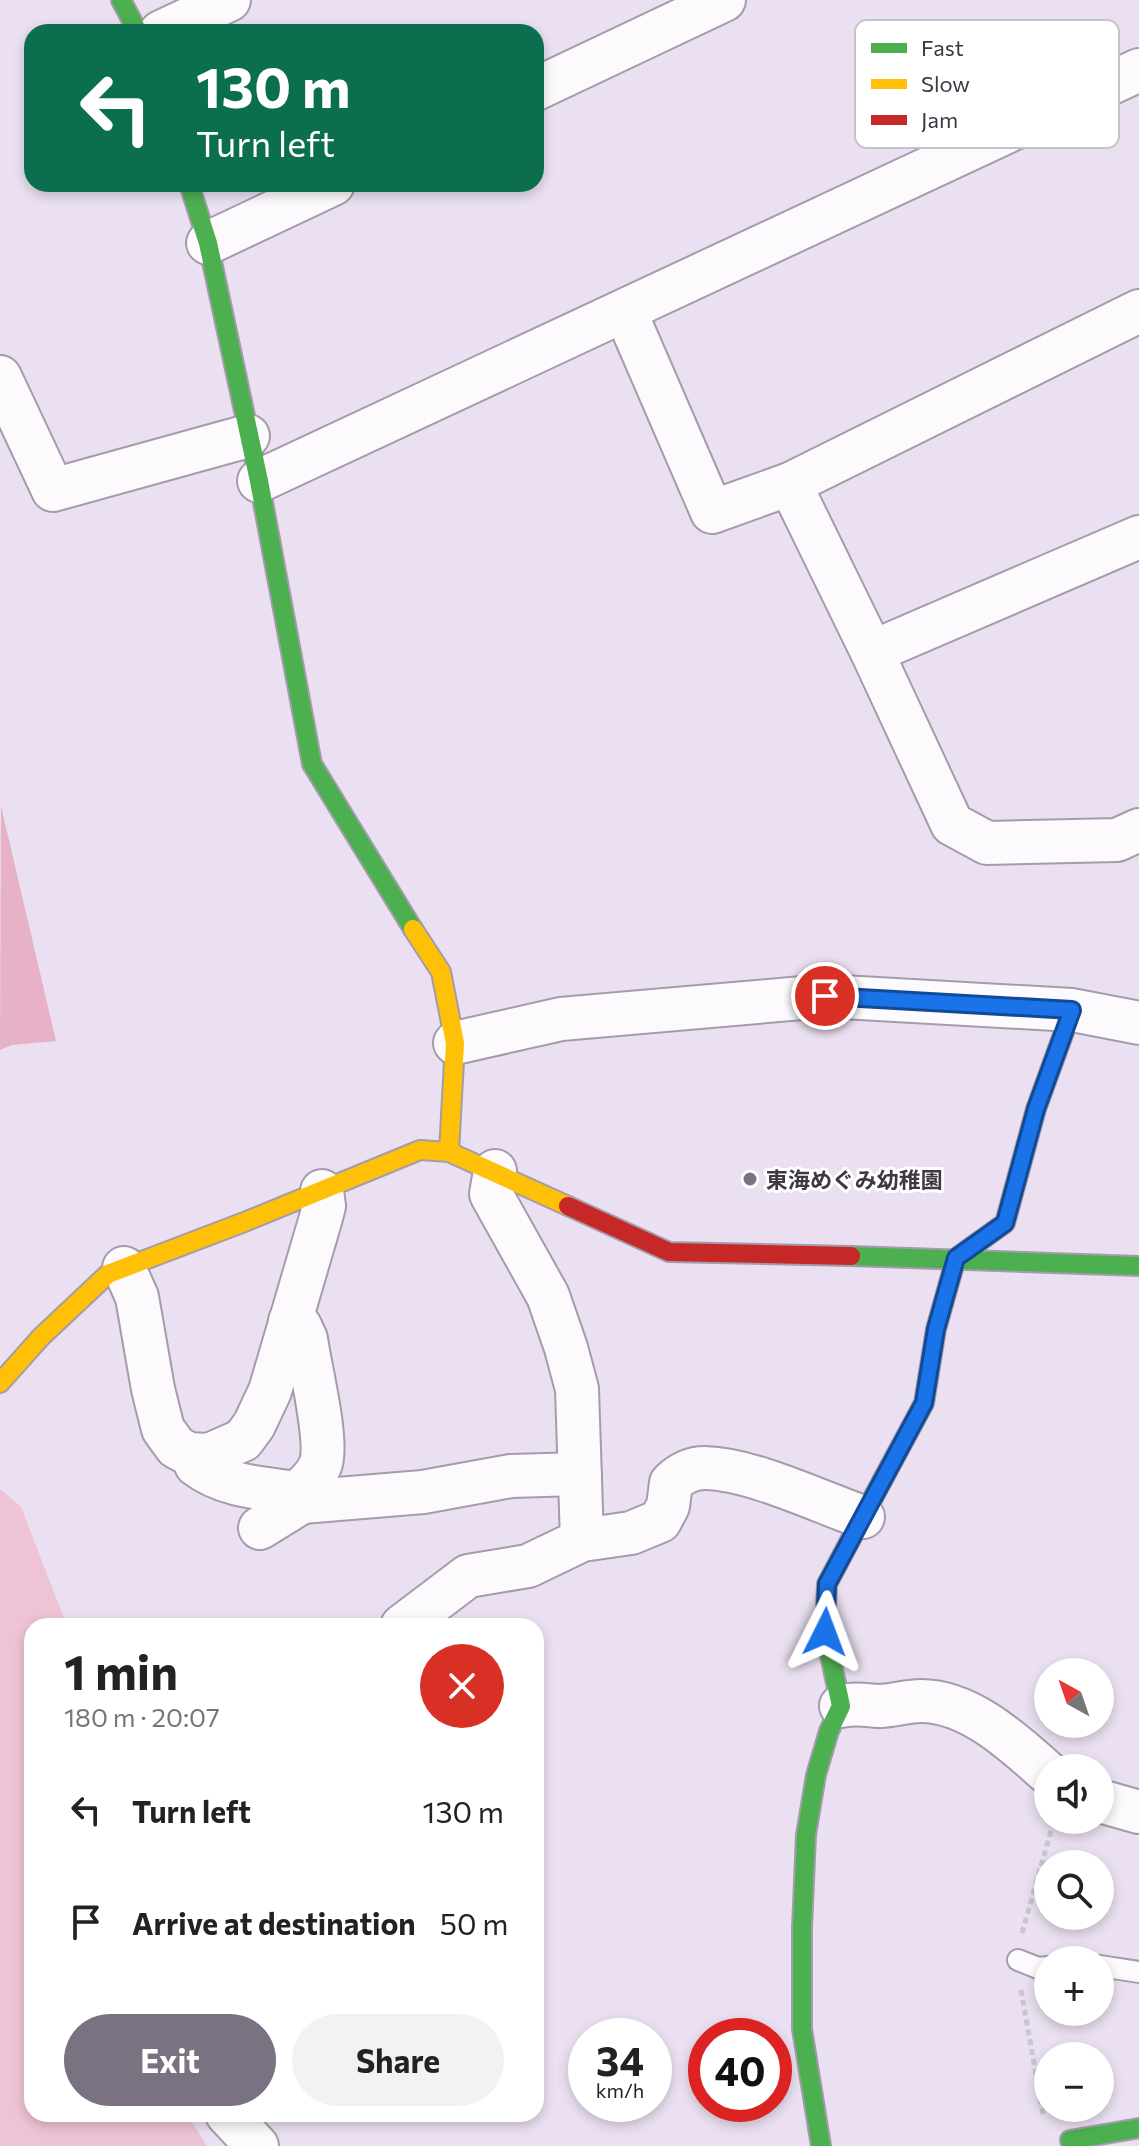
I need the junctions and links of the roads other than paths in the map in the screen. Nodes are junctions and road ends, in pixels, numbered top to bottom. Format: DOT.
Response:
graph roads {
  1 [pos="121,0"];
  2 [pos="229,0"];
  3 [pos="724,0"];
  4 [pos="134,24"];
  5 [pos="178,24"];
  6 [pos="1139,70"];
  7 [pos="1119,79"];
  8 [pos="544,85"];
  9 [pos="973,148"];
  10 [pos="192,192"];
  11 [pos="316,192"];
  12 [pos="208,243"];
  13 [pos="625,311"];
  14 [pos="1139,311"];
  15 [pos="0,377"];
  16 [pos="248,436"];
  17 [pos="259,481"];
  18 [pos="790,484"];
  19 [pos="1139,537"];
  20 [pos="872,652"];
  21 [pos="1139,830"];
  22 [pos="1072,1010"];
  23 [pos="1139,1023"];
  24 [pos="455,1043"];
  25 [pos="449,1152"];
  26 [pos="495,1171"];
  27 [pos="322,1191"];
  28 [pos="956,1258"];
  29 [pos="1139,1266"];
  30 [pos="124,1268"];
  31 [pos="290,1321"];
  32 [pos="0,1383"];
  33 [pos="195,1455"];
  34 [pos="580,1474"];
  35 [pos="300,1497"];
  36 [pos="863,1517"];
  37 [pos="260,1528"];
  38 [pos="582,1540"];
  39 [pos="413,1618"];
  40 [pos="841,1706"];
  41 [pos="1034,1762"];
  42 [pos="1114,1805"];
  43 [pos="1139,1812"];
  44 [pos="1018,1960"];
  45 [pos="1034,1966"];
  46 [pos="1114,1968"];
  47 [pos="1139,1972"];
  48 [pos="234,2122"];
  49 [pos="1139,2128"];
  50 [pos="257,2146"];
  51 [pos="821,2146"];
  52 [pos="1072,2146"];
  1 -- 4 [label="street"];
  2 -- 5 [label="street"];
  3 -- 8 [label="street"];
  6 -- 7 [label="street"];
  9 -- 13 [label="street"];
  10 -- 12 [label="street"];
  11 -- 12 [label="street"];
  12 -- 16 [label="street"];
  13 -- 17 [label="street"];
  13 -- 18 [label="street"];
  14 -- 18 [label="street"];
  15 -- 16 [label="street"];
  16 -- 17 [label="street"];
  17 -- 24 [label="street"];
  18 -- 20 [label="street"];
  19 -- 20 [label="street"];
  20 -- 21 [label="street"];
  22 -- 23 [label="street"];
  22 -- 24 [label="street"];
  22 -- 28 [label="street"];
  24 -- 25 [label="street"];
  25 -- 26 [label="street"];
  25 -- 27 [label="street"];
  26 -- 28 [label="street"];
  26 -- 34 [label="street"];
  27 -- 30 [label="street"];
  27 -- 31 [label="street"];
  28 -- 29 [label="street"];
  28 -- 36 [label="street"];
  30 -- 32 [label="street"];
  30 -- 33 [label="street"];
  31 -- 33 [label="street"];
  31 -- 35 [label="street"];
  33 -- 35 [label="street"];
  34 -- 35 [label="street"];
  34 -- 38 [label="street"];
  35 -- 37 [label="street"];
  36 -- 38 [label="street"];
  36 -- 40 [label="street"];
  38 -- 39 [label="street"];
  40 -- 41 [label="street"];
  40 -- 51 [label="street"];
  42 -- 43 [label="street"];
  44 -- 45 [label="lane"];
  46 -- 47 [label="lane"];
  48 -- 50 [label="street"];
  49 -- 52 [label="street"];
}
